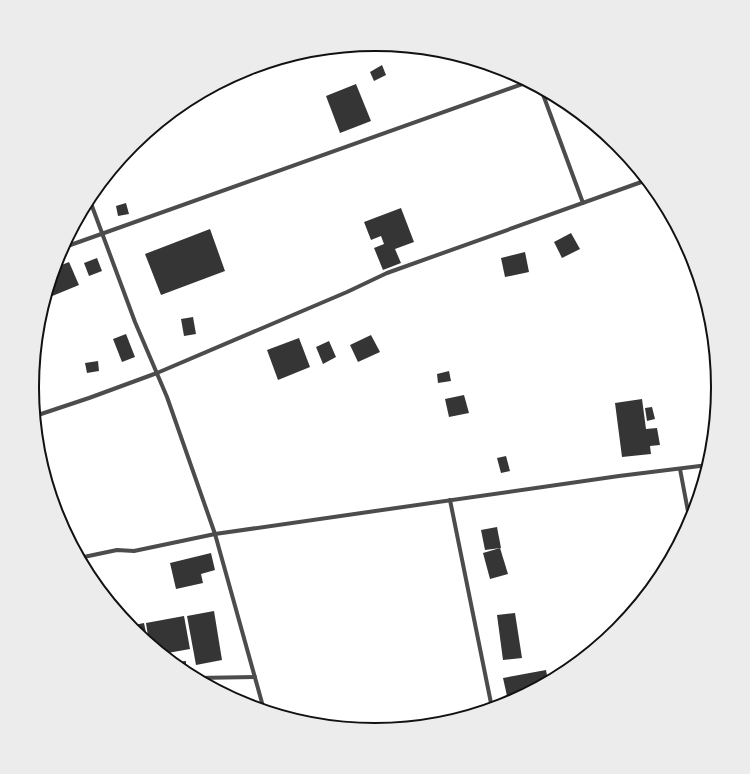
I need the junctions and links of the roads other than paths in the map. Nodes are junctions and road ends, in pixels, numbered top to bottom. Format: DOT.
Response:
graph roads {
  1 [pos="521,85"];
  2 [pos="544,96"];
  3 [pos="642,182"];
  4 [pos="583,203"];
  5 [pos="92,206"];
  6 [pos="102,234"];
  7 [pos="71,245"];
  8 [pos="157,373"];
  9 [pos="40,414"];
  10 [pos="702,466"];
  11 [pos="680,469"];
  12 [pos="450,500"];
  13 [pos="688,509"];
  14 [pos="215,534"];
  15 [pos="85,557"];
  16 [pos="256,677"];
  17 [pos="207,678"];
  18 [pos="491,702"];
  19 [pos="262,703"];
  1 -- 6 [label="street"];
  2 -- 4 [label="street"];
  3 -- 4 [label="street"];
  4 -- 8 [label="street"];
  5 -- 6 [label="street"];
  6 -- 7 [label="street"];
  6 -- 8 [label="street"];
  8 -- 9 [label="street"];
  8 -- 14 [label="street"];
  10 -- 11 [label="street"];
  11 -- 12 [label="street"];
  11 -- 13 [label="street"];
  12 -- 14 [label="street"];
  12 -- 18 [label="street"];
  14 -- 15 [label="street"];
  14 -- 16 [label="street"];
  16 -- 17 [label="street"];
  16 -- 19 [label="street"];
}
